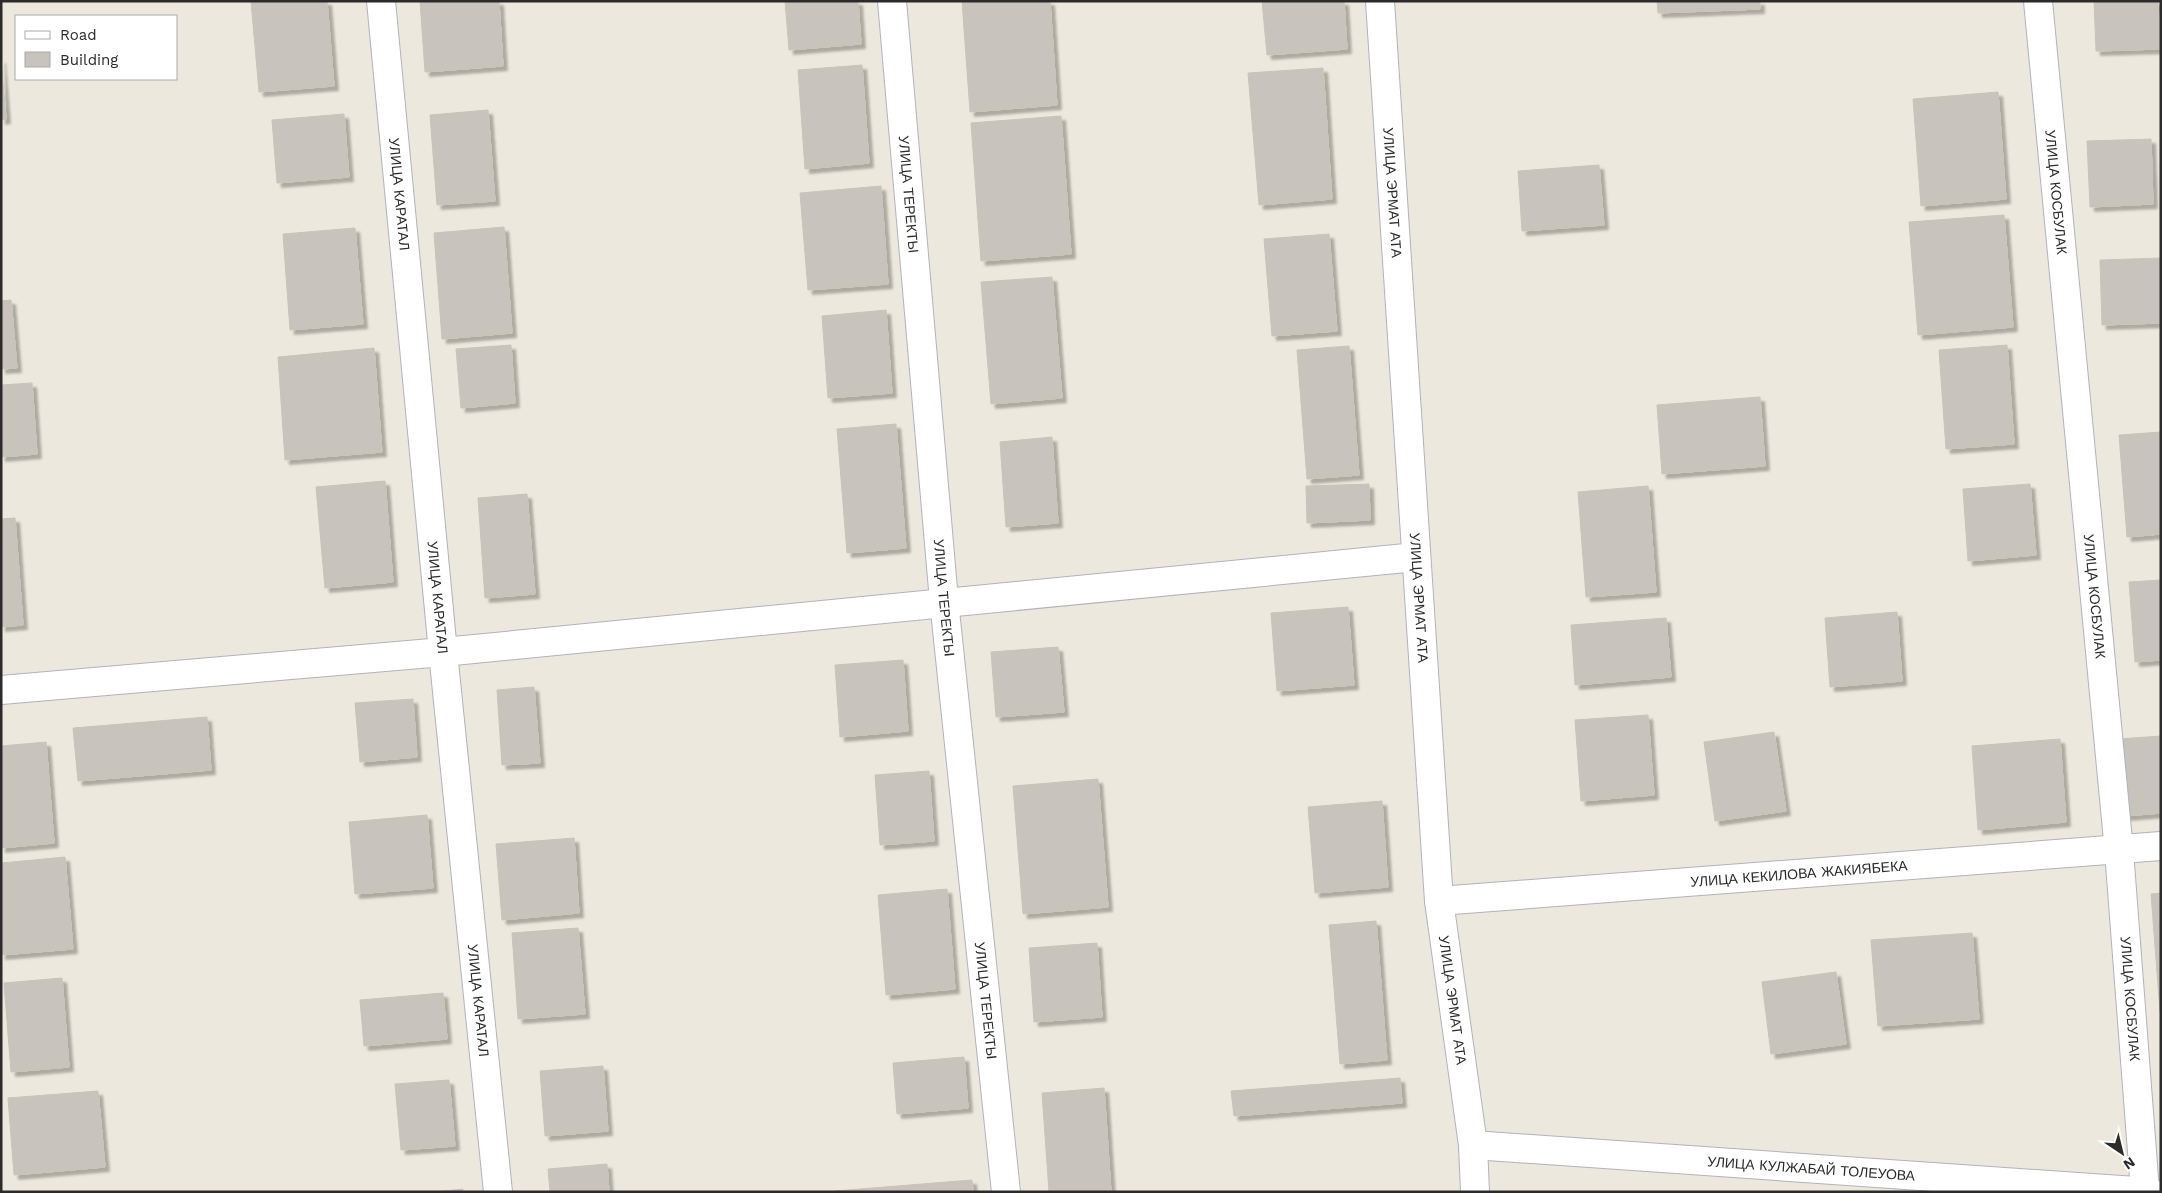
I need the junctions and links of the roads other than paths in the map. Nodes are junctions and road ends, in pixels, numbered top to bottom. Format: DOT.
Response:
graph roads {
  1 [pos="381,1"];
  2 [pos="892,1"];
  3 [pos="1380,1"];
  4 [pos="2038,1"];
  5 [pos="1416,557"];
  6 [pos="944,601"];
  7 [pos="443,652"];
  8 [pos="1,690"];
  9 [pos="2161,846"];
  10 [pos="2118,851"];
  11 [pos="1439,901"];
  12 [pos="1473,1145"];
  13 [pos="498,1192"];
  14 [pos="1006,1192"];
  15 [pos="1475,1192"];
  16 [pos="2145,1192"];
  17 [pos="2150,1192"];
  1 -- 7 [label="street, УЛИЦА КАРАТАЛ"];
  2 -- 6 [label="street, УЛИЦА ТЕРЕКТЫ"];
  3 -- 5 [label="street, УЛИЦА ЭРМАТ АТА"];
  4 -- 10 [label="street, УЛИЦА КОСБУЛАК"];
  5 -- 6 [label="street"];
  5 -- 11 [label="street, УЛИЦА ЭРМАТ АТА"];
  6 -- 7 [label="street"];
  6 -- 14 [label="street, УЛИЦА ТЕРЕКТЫ"];
  7 -- 8 [label="street"];
  7 -- 13 [label="street, УЛИЦА КАРАТАЛ"];
  9 -- 10 [label="street, УЛИЦА КЕКИЛОВА ЖАКИЯБЕКА"];
  10 -- 11 [label="street, УЛИЦА КЕКИЛОВА ЖАКИЯБЕКА"];
  10 -- 16 [label="street, УЛИЦА КОСБУЛАК"];
  11 -- 12 [label="street, УЛИЦА ЭРМАТ АТА"];
  12 -- 15 [label="street, УЛИЦА ЭРМАТ АТА"];
  12 -- 16 [label="street, УЛИЦА КУЛЖАБАЙ ТОЛЕУОВА"];
  16 -- 17 [label="street, УЛИЦА КУЛЖАБАЙ ТОЛЕУОВА"];
}
